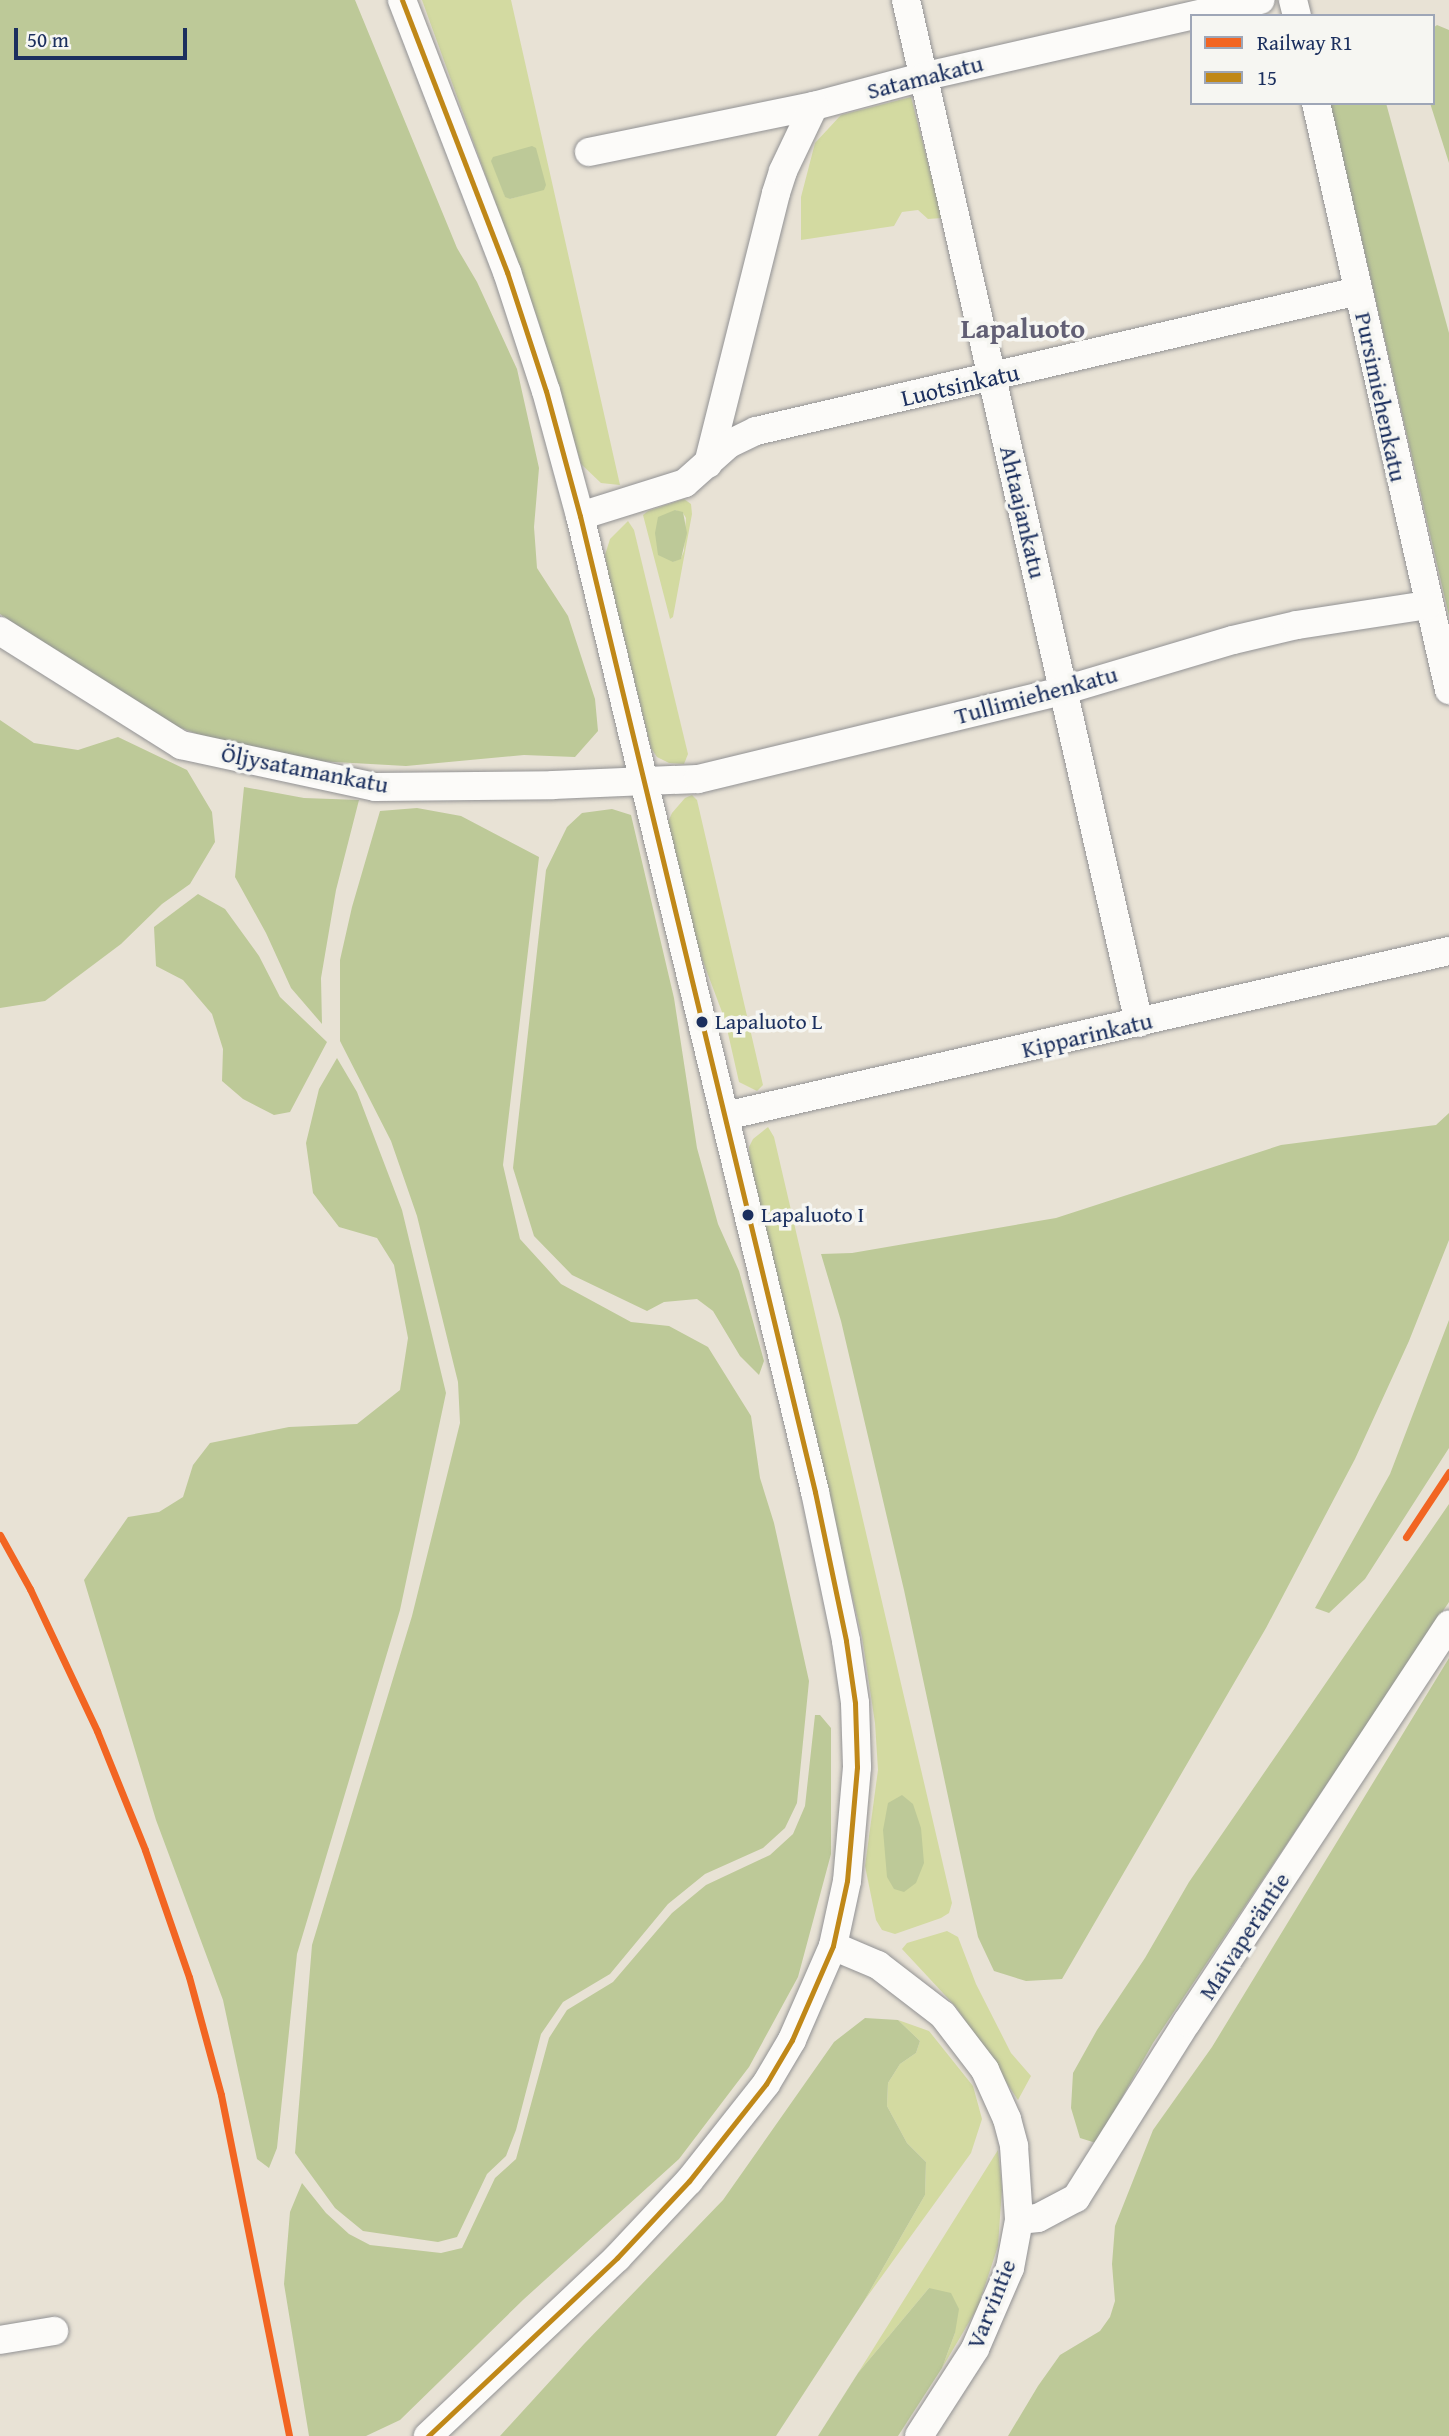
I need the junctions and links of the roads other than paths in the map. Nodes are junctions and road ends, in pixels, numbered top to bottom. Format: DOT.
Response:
graph roads {
  1 [pos="402,0"];
  2 [pos="906,0"];
  3 [pos="1260,0"];
  4 [pos="1198,14"];
  5 [pos="1190,16"];
  6 [pos="926,76"];
  7 [pos="1316,105"];
  8 [pos="814,106"];
  9 [pos="589,152"];
  10 [pos="1358,291"];
  11 [pos="992,377"];
  12 [pos="708,464"];
  13 [pos="580,516"];
  14 [pos="1427,605"];
  15 [pos="0,631"];
  16 [pos="1065,690"];
  17 [pos="1449,690"];
  18 [pos="644,782"];
  19 [pos="1449,951"];
  20 [pos="1139,1023"];
  21 [pos="725,1116"];
  22 [pos="1449,1625"];
  23 [pos="832,1945"];
  24 [pos="1019,2220"];
  25 [pos="54,2331"];
  26 [pos="0,2340"];
  27 [pos="428,2436"];
  28 [pos="919,2436"];
  1 -- 13 [label="street"];
  2 -- 6 [label="street, Ahtaajankatu"];
  3 -- 4 [label="street, Satamakatu"];
  5 -- 6 [label="street, Satamakatu"];
  6 -- 8 [label="street, Satamakatu"];
  6 -- 11 [label="street, Ahtaajankatu"];
  7 -- 10 [label="street, Pursimiehenkatu"];
  8 -- 9 [label="street, Satamakatu"];
  8 -- 12 [label="street"];
  10 -- 11 [label="street, Luotsinkatu"];
  10 -- 14 [label="street, Pursimiehenkatu"];
  11 -- 12 [label="street, Luotsinkatu"];
  11 -- 16 [label="street, Ahtaajankatu"];
  12 -- 13 [label="street, Luotsinkatu"];
  13 -- 18 [label="street"];
  14 -- 16 [label="street, Tullimiehenkatu"];
  14 -- 17 [label="street, Pursimiehenkatu"];
  15 -- 18 [label="street, Öljysatamankatu"];
  16 -- 18 [label="street, Tullimiehenkatu"];
  16 -- 20 [label="street, Ahtaajankatu"];
  18 -- 21 [label="street"];
  19 -- 20 [label="street, Kipparinkatu"];
  20 -- 21 [label="street, Kipparinkatu"];
  21 -- 23 [label="street"];
  22 -- 24 [label="street, Maivaperäntie"];
  23 -- 24 [label="street, Varvintie"];
  23 -- 27 [label="street"];
  24 -- 28 [label="street, Varvintie"];
  25 -- 26 [label="street"];
}
